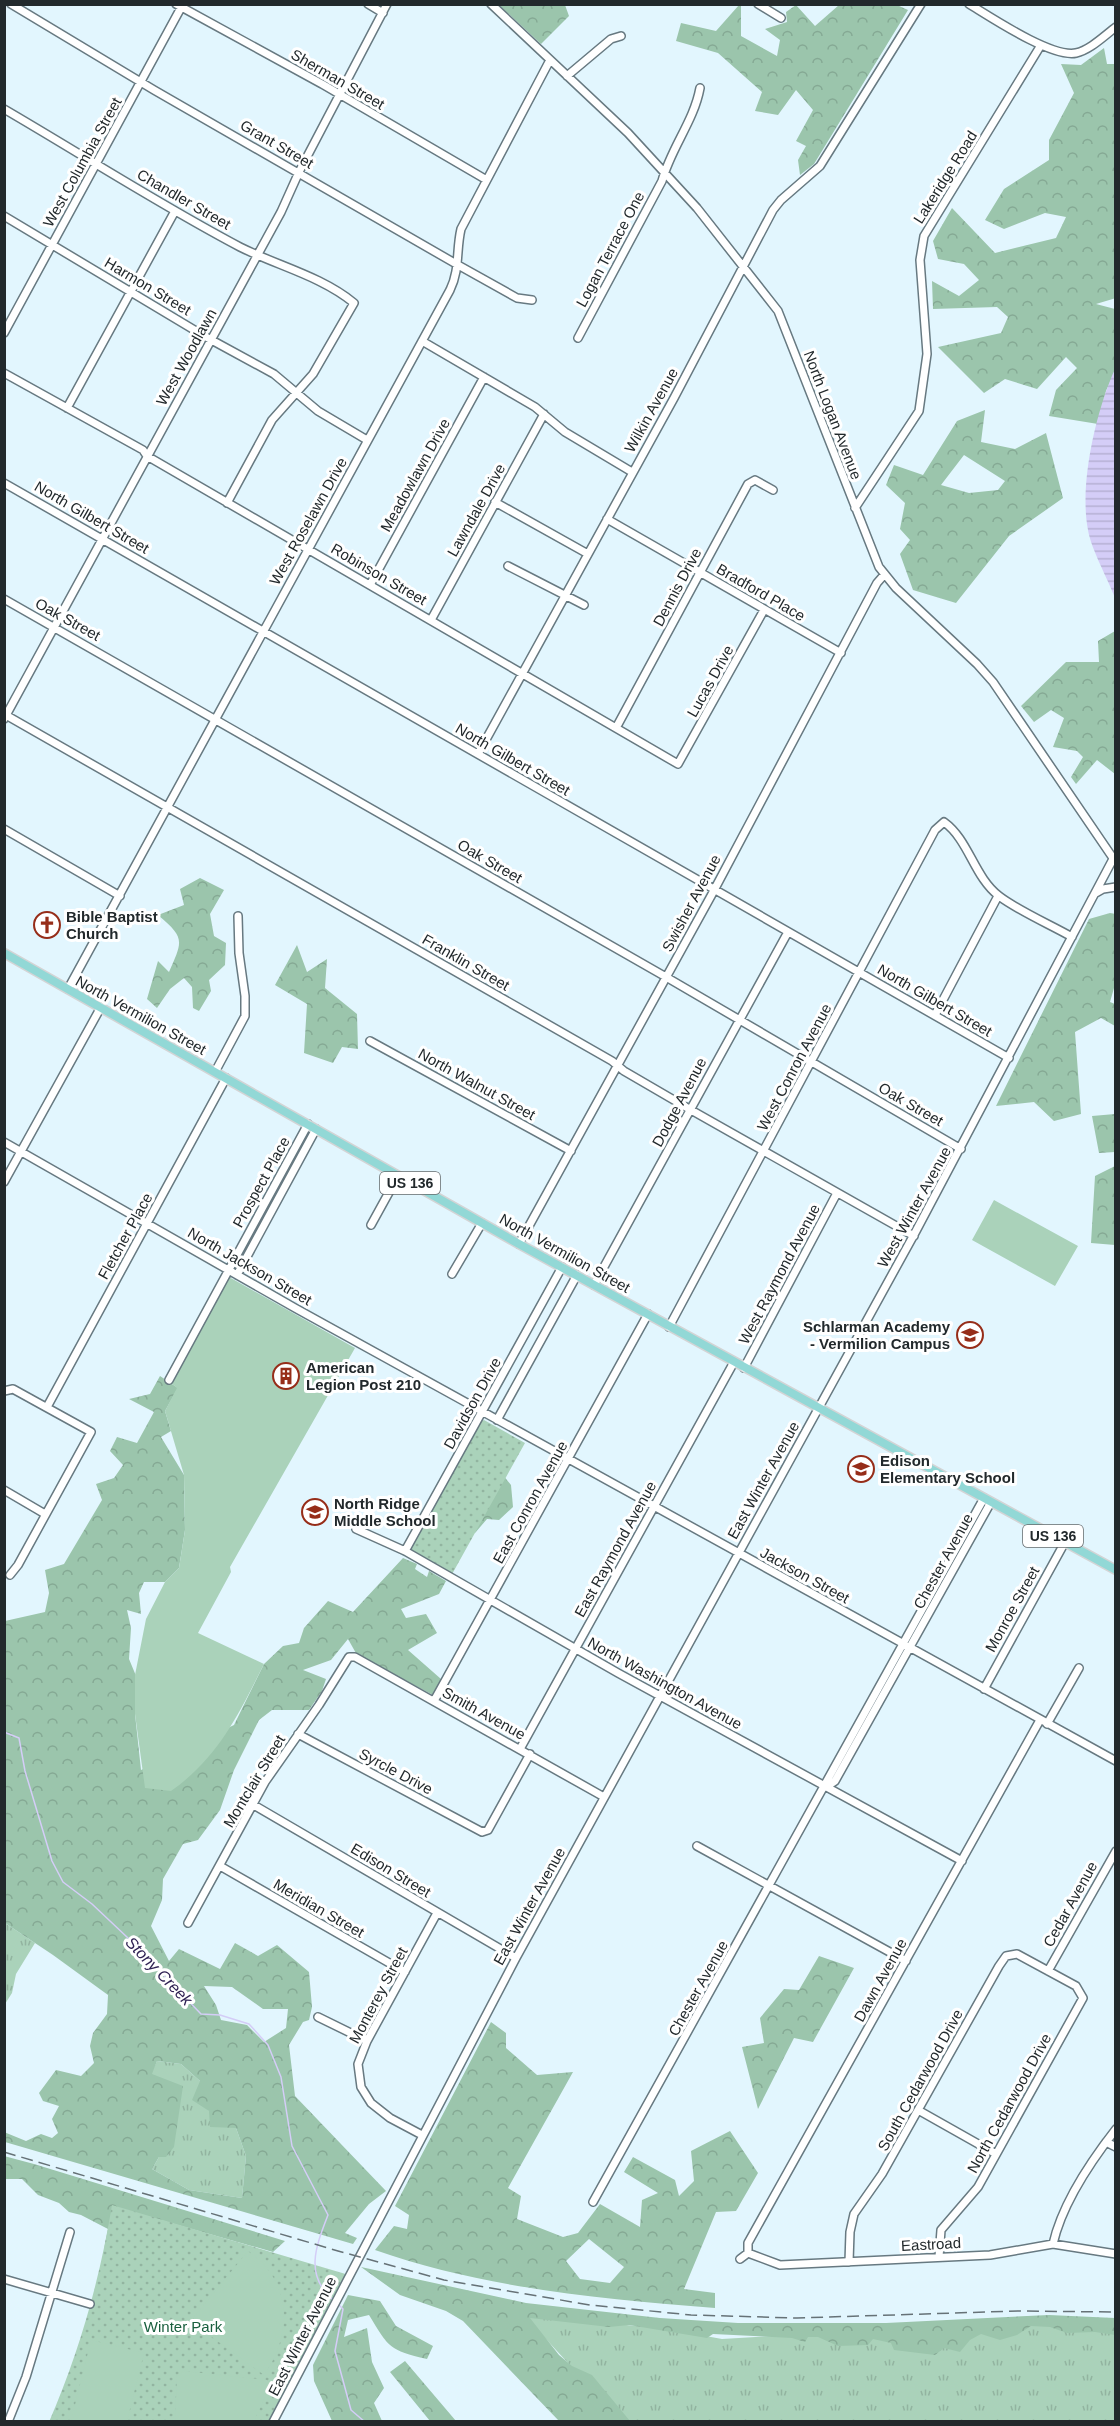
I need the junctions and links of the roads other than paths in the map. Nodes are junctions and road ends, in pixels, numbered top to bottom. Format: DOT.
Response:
graph roads {
  1 [pos="11,4"];
  2 [pos="368,4"];
  3 [pos="387,4"];
  4 [pos="491,4"];
  5 [pos="758,4"];
  6 [pos="921,4"];
  7 [pos="969,4"];
  8 [pos="180,6"];
  9 [pos="383,13"];
  10 [pos="781,18"];
  11 [pos="1116,27"];
  12 [pos="621,36"];
  13 [pos="1041,45"];
  14 [pos="550,60"];
  15 [pos="567,76"];
  16 [pos="141,82"];
  17 [pos="700,88"];
  18 [pos="339,95"];
  19 [pos="4,110"];
  20 [pos="96,164"];
  21 [pos="299,172"];
  22 [pos="664,172"];
  23 [pos="485,179"];
  24 [pos="175,211"];
  25 [pos="4,216"];
  26 [pos="52,244"];
  27 [pos="258,255"];
  28 [pos="458,265"];
  29 [pos="743,265"];
  30 [pos="130,291"];
  31 [pos="532,300"];
  32 [pos="4,333"];
  33 [pos="578,338"];
  34 [pos="211,339"];
  35 [pos="422,341"];
  36 [pos="4,373"];
  37 [pos="484,377"];
  38 [pos="296,393"];
  39 [pos="67,408"];
  40 [pos="544,414"];
  41 [pos="367,440"];
  42 [pos="147,456"];
  43 [pos="632,472"];
  44 [pos="4,483"];
  45 [pos="773,490"];
  46 [pos="495,502"];
  47 [pos="227,503"];
  48 [pos="855,508"];
  49 [pos="607,519"];
  50 [pos="102,539"];
  51 [pos="308,549"];
  52 [pos="588,554"];
  53 [pos="508,566"];
  54 [pos="700,573"];
  55 [pos="884,575"];
  56 [pos="370,585"];
  57 [pos="566,596"];
  58 [pos="4,598"];
  59 [pos="584,605"];
  60 [pos="764,610"];
  61 [pos="431,620"];
  62 [pos="55,627"];
  63 [pos="263,631"];
  64 [pos="841,653"];
  65 [pos="523,674"];
  66 [pos="5,716"];
  67 [pos="215,719"];
  68 [pos="616,728"];
  69 [pos="478,753"];
  70 [pos="678,764"];
  71 [pos="168,807"];
  72 [pos="4,829"];
  73 [pos="1114,860"];
  74 [pos="1116,888"];
  75 [pos="714,890"];
  76 [pos="1096,893"];
  77 [pos="120,896"];
  78 [pos="998,896"];
  79 [pos="238,916"];
  80 [pos="788,932"];
  81 [pos="1072,937"];
  82 [pos="4,953"];
  83 [pos="860,973"];
  84 [pos="666,977"];
  85 [pos="68,989"];
  86 [pos="100,1007"];
  87 [pos="935,1015"];
  88 [pos="739,1020"];
  89 [pos="370,1041"];
  90 [pos="1009,1058"];
  91 [pos="812,1062"];
  92 [pos="618,1066"];
  93 [pos="215,1072"];
  94 [pos="226,1078"];
  95 [pos="691,1110"];
  96 [pos="312,1126"];
  97 [pos="4,1142"];
  98 [pos="961,1149"];
  99 [pos="571,1151"];
  100 [pos="764,1151"];
  101 [pos="21,1152"];
  102 [pos="398,1176"];
  103 [pos="4,1182"];
  104 [pos="837,1193"];
  105 [pos="147,1223"];
  106 [pos="482,1223"];
  107 [pos="371,1225"];
  108 [pos="914,1236"];
  109 [pos="519,1244"];
  110 [pos="562,1267"];
  111 [pos="229,1270"];
  112 [pos="452,1274"];
  113 [pos="237,1275"];
  114 [pos="577,1275"];
  115 [pos="594,1285"];
  116 [pos="648,1314"];
  117 [pos="669,1327"];
  118 [pos="734,1362"];
  119 [pos="744,1368"];
  120 [pos="169,1380"];
  121 [pos="4,1391"];
  122 [pos="47,1407"];
  123 [pos="818,1408"];
  124 [pos="483,1412"];
  125 [pos="497,1420"];
  126 [pos="568,1459"];
  127 [pos="4,1490"];
  128 [pos="988,1500"];
  129 [pos="654,1507"];
  130 [pos="45,1514"];
  131 [pos="356,1528"];
  132 [pos="1065,1542"];
  133 [pos="405,1551"];
  134 [pos="738,1554"];
  135 [pos="1116,1570"];
  136 [pos="10,1575"];
  137 [pos="491,1602"];
  138 [pos="906,1647"];
  139 [pos="575,1649"];
  140 [pos="349,1657"];
  141 [pos="1079,1668"];
  142 [pos="984,1689"];
  143 [pos="660,1696"];
  144 [pos="434,1701"];
  145 [pos="1044,1722"];
  146 [pos="298,1734"];
  147 [pos="520,1749"];
  148 [pos="530,1754"];
  149 [pos="1116,1761"];
  150 [pos="826,1786"];
  151 [pos="604,1797"];
  152 [pos="252,1804"];
  153 [pos="697,1846"];
  154 [pos="1115,1855"];
  155 [pos="962,1861"];
  156 [pos="220,1866"];
  157 [pos="770,1886"];
  158 [pos="437,1913"];
  159 [pos="188,1923"];
  160 [pos="516,1958"];
  161 [pos="906,1961"];
  162 [pos="1048,1971"];
  163 [pos="405,1972"];
  164 [pos="318,2017"];
  165 [pos="367,2041"];
  166 [pos="918,2110"];
  167 [pos="1116,2129"];
  168 [pos="422,2135"];
  169 [pos="1106,2142"];
  170 [pos="1116,2147"];
  171 [pos="996,2154"];
  172 [pos="593,2202"];
  173 [pos="70,2232"];
  174 [pos="1053,2244"];
  175 [pos="748,2253"];
  176 [pos="1116,2254"];
  177 [pos="939,2257"];
  178 [pos="740,2259"];
  179 [pos="849,2262"];
  180 [pos="4,2279"];
  181 [pos="52,2293"];
  182 [pos="90,2304"];
  183 [pos="8,2421"];
  184 [pos="273,2421"];
  1 -- 16 [label="street, Grant Street"];
  2 -- 9 [label="street"];
  3 -- 9 [label="street, West Woodlawn"];
  4 -- 14 [label="street, North Logan Avenue"];
  5 -- 10 [label="street"];
  6 -- 29 [label="street, Wilkin Avenue"];
  7 -- 13 [label="street"];
  8 -- 16 [label="street, West Columbia Street"];
  8 -- 18 [label="street, Sherman Street"];
  9 -- 18 [label="street, West Woodlawn"];
  11 -- 13 [label="street"];
  12 -- 15 [label="street"];
  13 -- 48 [label="street, Lakeridge Road"];
  14 -- 15 [label="street, North Logan Avenue"];
  14 -- 23 [label="street, West Roselawn Drive"];
  15 -- 22 [label="street, North Logan Avenue"];
  16 -- 20 [label="street, West Columbia Street"];
  16 -- 21 [label="street, Grant Street"];
  17 -- 22 [label="street, Logan Terrace One"];
  18 -- 21 [label="street, West Woodlawn"];
  18 -- 23 [label="street, Sherman Street"];
  19 -- 20 [label="street, Chandler Street"];
  20 -- 24 [label="street, Chandler Street"];
  20 -- 26 [label="street, West Columbia Street"];
  21 -- 27 [label="street, West Woodlawn"];
  21 -- 28 [label="street, Grant Street"];
  22 -- 29 [label="street, North Logan Avenue"];
  22 -- 33 [label="street, Logan Terrace One"];
  23 -- 28 [label="street, West Roselawn Drive"];
  24 -- 27 [label="street, Chandler Street"];
  24 -- 30 [label="street"];
  25 -- 26 [label="street, Harmon Street"];
  26 -- 30 [label="street, Harmon Street"];
  26 -- 32 [label="street, West Columbia Street"];
  27 -- 34 [label="street, West Woodlawn"];
  27 -- 38 [label="street, Chandler Street"];
  28 -- 31 [label="street, Grant Street"];
  28 -- 35 [label="street, West Roselawn Drive"];
  29 -- 43 [label="street, Wilkin Avenue"];
  29 -- 48 [label="street, North Logan Avenue"];
  30 -- 34 [label="street, Harmon Street"];
  30 -- 39 [label="street"];
  34 -- 38 [label="street, Harmon Street"];
  34 -- 42 [label="street, West Woodlawn"];
  35 -- 37 [label="street"];
  35 -- 41 [label="street, West Roselawn Drive"];
  36 -- 39 [label="street, Robinson Street"];
  37 -- 40 [label="street"];
  37 -- 56 [label="street, Meadowlawn Drive"];
  38 -- 41 [label="street, Harmon Street"];
  38 -- 47 [label="street"];
  39 -- 42 [label="street, Robinson Street"];
  40 -- 43 [label="street"];
  40 -- 46 [label="street, Lawndale Drive"];
  41 -- 51 [label="street, West Roselawn Drive"];
  42 -- 47 [label="street, Robinson Street"];
  42 -- 50 [label="street, West Woodlawn"];
  43 -- 49 [label="street, Wilkin Avenue"];
  44 -- 50 [label="street, North Gilbert Street"];
  45 -- 54 [label="street, Dennis Drive"];
  46 -- 52 [label="street"];
  46 -- 61 [label="street, Lawndale Drive"];
  47 -- 51 [label="street, Robinson Street"];
  48 -- 55 [label="street, North Logan Avenue"];
  49 -- 52 [label="street, Wilkin Avenue"];
  49 -- 54 [label="street, Bradford Place"];
  50 -- 62 [label="street, West Woodlawn"];
  50 -- 63 [label="street, North Gilbert Street"];
  51 -- 56 [label="street, Robinson Street"];
  51 -- 63 [label="street, West Roselawn Drive"];
  52 -- 57 [label="street, Wilkin Avenue"];
  53 -- 57 [label="street"];
  54 -- 60 [label="street, Bradford Place"];
  54 -- 68 [label="street, Dennis Drive"];
  55 -- 64 [label="street, Swisher Avenue"];
  55 -- 73 [label="street, North Logan Avenue"];
  56 -- 61 [label="street, Robinson Street"];
  57 -- 59 [label="street"];
  57 -- 65 [label="street, Wilkin Avenue"];
  58 -- 62 [label="street, Oak Street"];
  60 -- 64 [label="street, Bradford Place"];
  60 -- 70 [label="street, Lucas Drive"];
  61 -- 65 [label="street, Robinson Street"];
  62 -- 66 [label="street, West Woodlawn"];
  62 -- 67 [label="street, Oak Street"];
  63 -- 67 [label="street, West Roselawn Drive"];
  63 -- 69 [label="street, North Gilbert Street"];
  64 -- 75 [label="street, Swisher Avenue"];
  65 -- 68 [label="street, Robinson Street"];
  65 -- 69 [label="street, Wilkin Avenue"];
  66 -- 71 [label="street, Franklin Street"];
  67 -- 71 [label="street, West Roselawn Drive"];
  67 -- 84 [label="street, Oak Street"];
  68 -- 70 [label="street, Robinson Street"];
  69 -- 75 [label="street, North Gilbert Street"];
  71 -- 77 [label="street, West Roselawn Drive"];
  71 -- 92 [label="street, Franklin Street"];
  72 -- 77 [label="street"];
  73 -- 76 [label="street, West Winter Avenue"];
  74 -- 76 [label="street"];
  75 -- 80 [label="street, North Gilbert Street"];
  75 -- 84 [label="street, Swisher Avenue"];
  76 -- 81 [label="street, West Winter Avenue"];
  77 -- 85 [label="street, West Roselawn Drive"];
  78 -- 81 [label="street"];
  78 -- 83 [label="street, West Conron Avenue"];
  78 -- 87 [label="street"];
  79 -- 93 [label="street"];
  80 -- 83 [label="street, North Gilbert Street"];
  80 -- 88 [label="street, Dodge Avenue"];
  81 -- 90 [label="street, West Winter Avenue"];
  82 -- 85 [label="main road, North Vermilion Street / US 136"];
  83 -- 87 [label="street, North Gilbert Street"];
  83 -- 91 [label="street, West Conron Avenue"];
  84 -- 88 [label="street, Oak Street"];
  84 -- 92 [label="street, Swisher Avenue"];
  85 -- 86 [label="main road, North Vermilion Street / US 136"];
  86 -- 93 [label="main road, North Vermilion Street / US 136"];
  86 -- 101 [label="street"];
  87 -- 90 [label="street, North Gilbert Street"];
  88 -- 91 [label="street, Oak Street"];
  88 -- 95 [label="street, Dodge Avenue"];
  89 -- 99 [label="street, North Walnut Street"];
  90 -- 98 [label="street, West Winter Avenue"];
  91 -- 98 [label="street, Oak Street"];
  91 -- 100 [label="street, West Conron Avenue"];
  92 -- 95 [label="street, Franklin Street"];
  92 -- 99 [label="street, Swisher Avenue"];
  93 -- 94 [label="main road, North Vermilion Street / US 136"];
  94 -- 96 [label="main road, North Vermilion Street / US 136"];
  94 -- 105 [label="street, Fletcher Place"];
  95 -- 100 [label="street, Franklin Street"];
  95 -- 115 [label="street, Dodge Avenue"];
  96 -- 102 [label="main road, North Vermilion Street / US 136"];
  96 -- 111 [label="street, Prospect Place"];
  96 -- 113 [label="street, Prospect Place"];
  97 -- 101 [label="street, North Jackson Street"];
  98 -- 108 [label="street, West Winter Avenue"];
  99 -- 109 [label="street, Swisher Avenue"];
  100 -- 104 [label="street, Franklin Street"];
  100 -- 117 [label="street, West Conron Avenue"];
  101 -- 103 [label="street"];
  101 -- 105 [label="street, North Jackson Street"];
  102 -- 106 [label="main road, North Vermilion Street / US 136"];
  102 -- 107 [label="street"];
  104 -- 108 [label="street, Franklin Street"];
  104 -- 119 [label="street, West Raymond Avenue"];
  105 -- 111 [label="street, North Jackson Street"];
  105 -- 122 [label="street, Fletcher Place"];
  106 -- 109 [label="main road, North Vermilion Street / US 136"];
  106 -- 112 [label="street"];
  108 -- 123 [label="street, West Winter Avenue"];
  109 -- 110 [label="main road, North Vermilion Street / US 136"];
  110 -- 114 [label="main road, North Vermilion Street / US 136"];
  110 -- 124 [label="street, Davidson Drive"];
  111 -- 113 [label="street, North Jackson Street"];
  111 -- 120 [label="street, Prospect Place"];
  113 -- 124 [label="street, North Jackson Street"];
  114 -- 115 [label="main road, North Vermilion Street / US 136"];
  114 -- 125 [label="street, Davidson Drive"];
  115 -- 116 [label="main road, North Vermilion Street / US 136"];
  116 -- 117 [label="main road, North Vermilion Street / US 136"];
  116 -- 126 [label="street, East Conron Avenue"];
  117 -- 118 [label="main road, North Vermilion Street / US 136"];
  118 -- 119 [label="main road, North Vermilion Street / US 136"];
  118 -- 129 [label="street, East Raymond Avenue"];
  119 -- 123 [label="main road, North Vermilion Street / US 136"];
  121 -- 122 [label="street"];
  122 -- 130 [label="street"];
  123 -- 128 [label="main road, North Vermilion Street / US 136"];
  123 -- 134 [label="street, East Winter Avenue"];
  124 -- 125 [label="street, Jackson Street"];
  124 -- 133 [label="street, Davidson Drive"];
  125 -- 126 [label="street, Jackson Street"];
  126 -- 129 [label="street, Jackson Street"];
  126 -- 137 [label="street, East Conron Avenue"];
  127 -- 130 [label="street"];
  128 -- 132 [label="main road, North Vermilion Street / US 136"];
  128 -- 138 [label="street, Chester Avenue"];
  129 -- 134 [label="street, Jackson Street"];
  129 -- 139 [label="street, East Raymond Avenue"];
  130 -- 136 [label="street"];
  131 -- 133 [label="street, North Washington Avenue"];
  132 -- 135 [label="main road, North Vermilion Street / US 136"];
  132 -- 142 [label="street, Monroe Street"];
  133 -- 137 [label="street, North Washington Avenue"];
  134 -- 138 [label="street, Jackson Street"];
  134 -- 143 [label="street, East Winter Avenue"];
  137 -- 139 [label="street, North Washington Avenue"];
  137 -- 144 [label="street, East Conron Avenue"];
  138 -- 142 [label="street, Jackson Street"];
  138 -- 150 [label="street, Chester Avenue"];
  139 -- 143 [label="street, North Washington Avenue"];
  139 -- 147 [label="street, East Raymond Avenue"];
  140 -- 144 [label="street, Smith Avenue"];
  140 -- 146 [label="street, Montclair Street"];
  141 -- 145 [label="street, Dawn Avenue"];
  142 -- 145 [label="street, Jackson Street"];
  143 -- 150 [label="street, North Washington Avenue"];
  143 -- 151 [label="street, East Winter Avenue"];
  144 -- 147 [label="street, Smith Avenue"];
  145 -- 149 [label="street, Jackson Street"];
  145 -- 155 [label="street, Dawn Avenue"];
  146 -- 148 [label="street, Syrcle Drive"];
  146 -- 152 [label="street, Montclair Street"];
  147 -- 148 [label="street, Smith Avenue"];
  148 -- 151 [label="street, Smith Avenue"];
  150 -- 155 [label="street, North Washington Avenue"];
  150 -- 157 [label="street, Chester Avenue"];
  151 -- 160 [label="street, East Winter Avenue"];
  152 -- 156 [label="street, Montclair Street"];
  152 -- 158 [label="street, Edison Street"];
  153 -- 157 [label="street"];
  154 -- 162 [label="street, Cedar Avenue"];
  155 -- 161 [label="street, Dawn Avenue"];
  156 -- 159 [label="street, Montclair Street"];
  156 -- 163 [label="street, Meridian Street"];
  157 -- 161 [label="street"];
  157 -- 172 [label="street, Chester Avenue"];
  158 -- 160 [label="street, Edison Street"];
  158 -- 163 [label="street, Monterey Street"];
  160 -- 168 [label="street, East Winter Avenue"];
  161 -- 175 [label="street, Dawn Avenue"];
  162 -- 166 [label="street, South Cedarwood Drive"];
  162 -- 171 [label="street, North Cedarwood Drive"];
  163 -- 165 [label="street, Monterey Street"];
  164 -- 165 [label="street"];
  165 -- 168 [label="street, Monterey Street"];
  166 -- 171 [label="street"];
  166 -- 179 [label="street, South Cedarwood Drive"];
  167 -- 169 [label="street"];
  168 -- 184 [label="street, East Winter Avenue"];
  169 -- 170 [label="street"];
  169 -- 174 [label="street"];
  171 -- 177 [label="street, North Cedarwood Drive"];
  173 -- 181 [label="street"];
  174 -- 176 [label="street, Eastroad"];
  174 -- 177 [label="street, Eastroad"];
  175 -- 178 [label="street"];
  175 -- 179 [label="street, Eastroad"];
  177 -- 179 [label="street, Eastroad"];
  180 -- 181 [label="street"];
  181 -- 182 [label="street"];
  181 -- 183 [label="street"];
}
